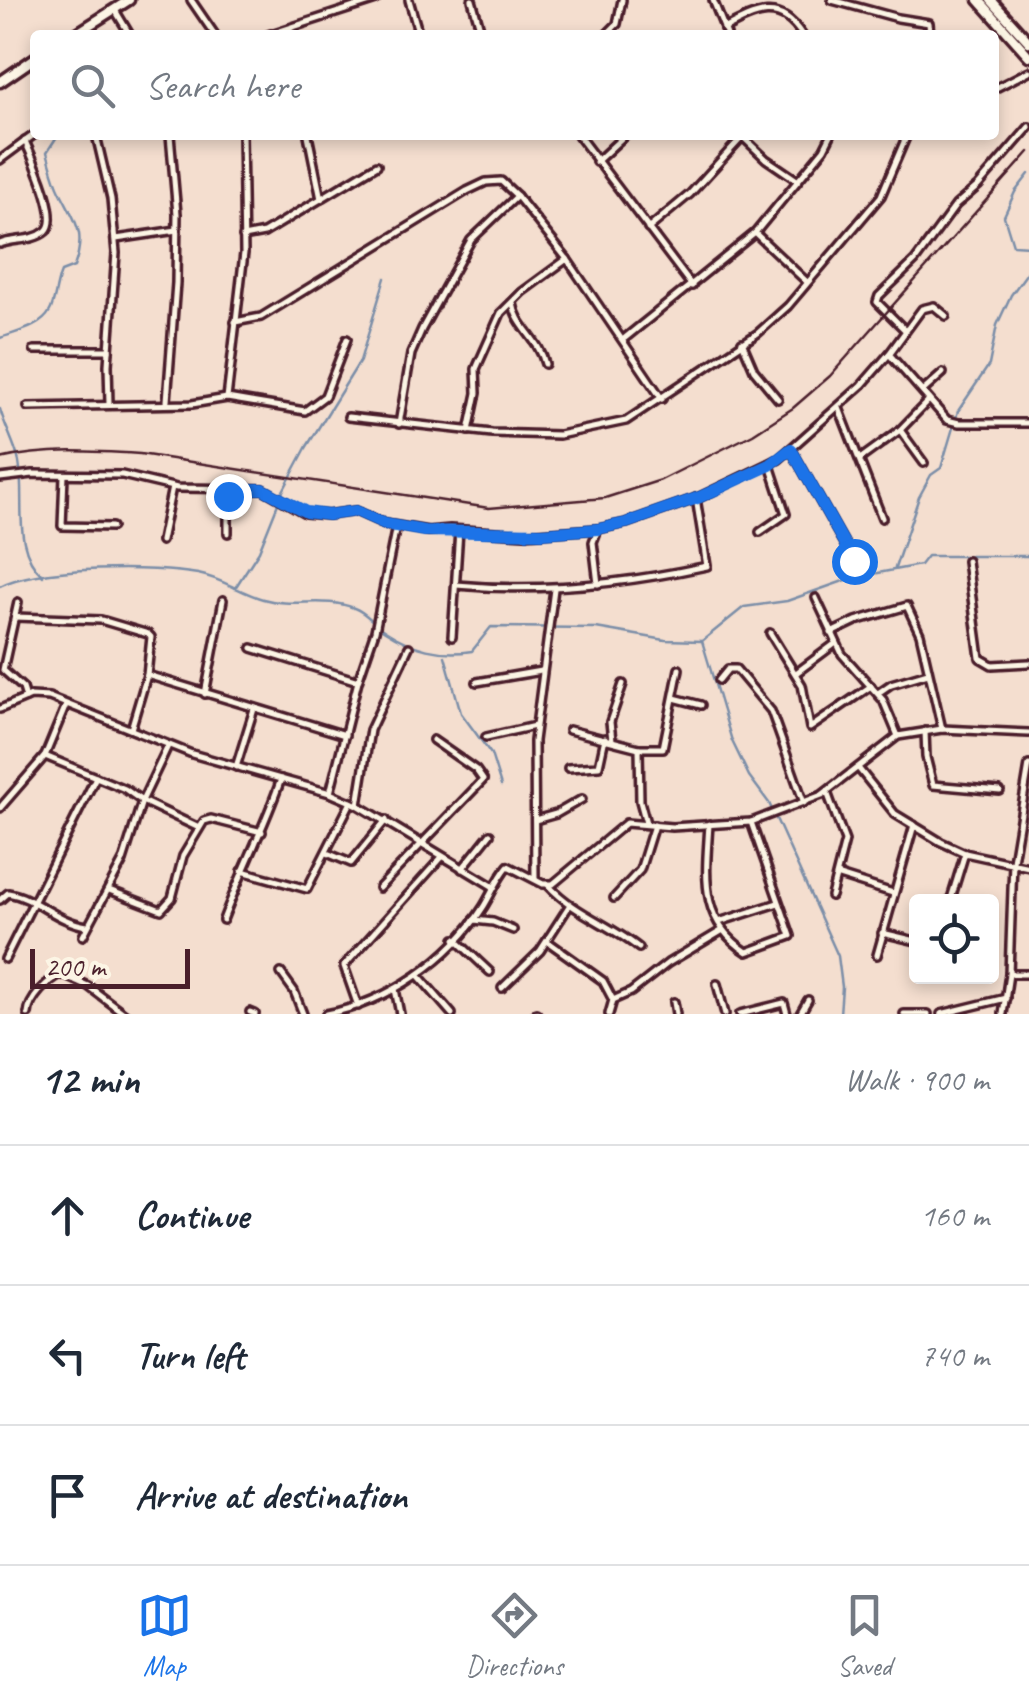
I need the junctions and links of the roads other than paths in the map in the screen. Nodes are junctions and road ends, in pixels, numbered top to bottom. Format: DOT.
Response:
graph roads {
  1 [pos="129,0"];
  2 [pos="191,0"];
  3 [pos="376,0"];
  4 [pos="409,0"];
  5 [pos="472,0"];
  6 [pos="622,0"];
  7 [pos="713,0"];
  8 [pos="832,0"];
  9 [pos="979,0"];
  10 [pos="991,0"];
  11 [pos="116,10"];
  12 [pos="82,30"];
  13 [pos="127,30"];
  14 [pos="212,30"];
  15 [pos="283,30"];
  16 [pos="418,30"];
  17 [pos="481,30"];
  18 [pos="611,30"];
  19 [pos="724,30"];
  20 [pos="729,30"];
  21 [pos="799,30"];
  22 [pos="930,30"];
  23 [pos="1029,42"];
  24 [pos="1029,56"];
  25 [pos="30,61"];
  26 [pos="1029,71"];
  27 [pos="0,82"];
  28 [pos="999,86"];
  29 [pos="1029,126"];
  30 [pos="30,138"];
  31 [pos="97,140"];
  32 [pos="170,140"];
  33 [pos="242,140"];
  34 [pos="309,140"];
  35 [pos="581,140"];
  36 [pos="620,140"];
  37 [pos="740,140"];
  38 [pos="748,140"];
  39 [pos="828,140"];
  40 [pos="906,140"];
  41 [pos="25,141"];
  42 [pos="0,160"];
  43 [pos="596,162"];
  44 [pos="377,165"];
  45 [pos="797,180"];
  46 [pos="518,196"];
  47 [pos="321,200"];
  48 [pos="648,229"];
  49 [pos="176,230"];
  50 [pos="754,233"];
  51 [pos="243,237"];
  52 [pos="116,239"];
  53 [pos="0,244"];
  54 [pos="567,259"];
  55 [pos="808,282"];
  56 [pos="692,286"];
  57 [pos="512,300"];
  58 [pos="946,316"];
  59 [pos="236,322"];
  60 [pos="905,330"];
  61 [pos="347,339"];
  62 [pos="624,339"];
  63 [pos="742,342"];
  64 [pos="34,350"];
  65 [pos="109,350"];
  66 [pos="890,354"];
  67 [pos="545,364"];
  68 [pos="943,373"];
  69 [pos="922,392"];
  70 [pos="227,398"];
  71 [pos="662,399"];
  72 [pos="778,399"];
  73 [pos="929,400"];
  74 [pos="167,402"];
  75 [pos="109,405"];
  76 [pos="28,407"];
  77 [pos="839,408"];
  78 [pos="348,417"];
  79 [pos="1029,423"];
  80 [pos="399,424"];
  81 [pos="469,430"];
  82 [pos="900,430"];
  83 [pos="791,449"];
  84 [pos="860,459"];
  85 [pos="924,462"];
  86 [pos="770,465"];
  87 [pos="64,476"];
  88 [pos="0,478"];
  89 [pos="172,487"];
  90 [pos="234,489"];
  91 [pos="696,498"];
  92 [pos="882,518"];
  93 [pos="396,526"];
  94 [pos="112,527"];
  95 [pos="598,529"];
  96 [pos="459,530"];
  97 [pos="760,532"];
  98 [pos="228,533"];
  99 [pos="161,541"];
  100 [pos="968,560"];
  101 [pos="854,561"];
  102 [pos="456,584"];
  103 [pos="598,585"];
  104 [pos="554,588"];
  105 [pos="816,598"];
  106 [pos="223,600"];
  107 [pos="18,602"];
  108 [pos="15,617"];
  109 [pos="832,632"];
  110 [pos="770,633"];
  111 [pos="452,636"];
  112 [pos="836,643"];
  113 [pos="409,647"];
  114 [pos="252,648"];
  115 [pos="1029,663"];
  116 [pos="679,669"];
  117 [pos="541,671"];
  118 [pos="796,673"];
  119 [pos="928,673"];
  120 [pos="147,675"];
  121 [pos="719,680"];
  122 [pos="358,681"];
  123 [pos="477,682"];
  124 [pos="623,684"];
  125 [pos="871,686"];
  126 [pos="878,693"];
  127 [pos="205,694"];
  128 [pos="26,698"];
  129 [pos="674,698"];
  130 [pos="701,705"];
  131 [pos="66,706"];
  132 [pos="0,709"];
  133 [pos="254,709"];
  134 [pos="535,726"];
  135 [pos="130,729"];
  136 [pos="942,729"];
  137 [pos="569,730"];
  138 [pos="925,731"];
  139 [pos="1029,733"];
  140 [pos="345,736"];
  141 [pos="898,736"];
  142 [pos="486,737"];
  143 [pos="608,739"];
  144 [pos="433,740"];
  145 [pos="168,746"];
  146 [pos="638,748"];
  147 [pos="44,756"];
  148 [pos="1029,765"];
  149 [pos="236,766"];
  150 [pos="568,768"];
  151 [pos="859,769"];
  152 [pos="96,777"];
  153 [pos="280,779"];
  154 [pos="1027,781"];
  155 [pos="1000,791"];
  156 [pos="827,792"];
  157 [pos="330,793"];
  158 [pos="582,799"];
  159 [pos="142,801"];
  160 [pos="354,803"];
  161 [pos="804,803"];
  162 [pos="0,808"];
  163 [pos="386,820"];
  164 [pos="534,820"];
  165 [pos="752,822"];
  166 [pos="646,823"];
  167 [pos="709,824"];
  168 [pos="654,825"];
  169 [pos="914,825"];
  170 [pos="199,828"];
  171 [pos="262,832"];
  172 [pos="490,834"];
  173 [pos="421,844"];
  174 [pos="327,853"];
  175 [pos="965,853"];
  176 [pos="442,857"];
  177 [pos="1013,861"];
  178 [pos="1029,867"];
  179 [pos="462,869"];
  180 [pos="242,870"];
  181 [pos="838,876"];
  182 [pos="535,880"];
  183 [pos="547,884"];
  184 [pos="494,887"];
  185 [pos="380,888"];
  186 [pos="109,890"];
  187 [pos="893,893"];
  188 [pos="952,894"];
  189 [pos="831,896"];
  190 [pos="614,898"];
  191 [pos="0,900"];
  192 [pos="36,902"];
  193 [pos="778,903"];
  194 [pos="570,905"];
  195 [pos="482,908"];
  196 [pos="223,920"];
  197 [pos="474,920"];
  198 [pos="493,922"];
  199 [pos="719,922"];
  200 [pos="88,926"];
  201 [pos="512,930"];
  202 [pos="723,930"];
  203 [pos="882,933"];
  204 [pos="83,936"];
  205 [pos="455,939"];
  206 [pos="909,940"];
  207 [pos="548,941"];
  208 [pos="639,948"];
  209 [pos="876,955"];
  210 [pos="5,958"];
  211 [pos="490,972"];
  212 [pos="281,974"];
  213 [pos="1009,974"];
  214 [pos="1029,974"];
  215 [pos="418,975"];
  216 [pos="717,984"];
  217 [pos="502,988"];
  218 [pos="395,989"];
  219 [pos="1006,998"];
  220 [pos="613,1000"];
  221 [pos="808,1000"];
  222 [pos="674,1002"];
  223 [pos="358,1006"];
  224 [pos="28,1014"];
  225 [pos="125,1014"];
  226 [pos="304,1014"];
  227 [pos="326,1014"];
  228 [pos="400,1014"];
  229 [pos="452,1014"];
  230 [pos="609,1014"];
  231 [pos="676,1014"];
  232 [pos="725,1014"];
  233 [pos="740,1014"];
  234 [pos="787,1014"];
  235 [pos="800,1014"];
  236 [pos="904,1014"];
  237 [pos="928,1014"];
  238 [pos="941,1014"];
  239 [pos="1003,1014"];
  1 -- 11 [label="main road"];
  2 -- 14 [label="street"];
  3 -- 15 [label="street"];
  4 -- 16 [label="street"];
  5 -- 17 [label="street"];
  6 -- 18 [label="street"];
  7 -- 19 [label="street"];
  8 -- 22 [label="street"];
  9 -- 24 [label="main road"];
  10 -- 23 [label="main road"];
  11 -- 12 [label="main road"];
  11 -- 13 [label="street"];
  20 -- 21 [label="street"];
  25 -- 27 [label="main road"];
  26 -- 28 [label="street"];
  29 -- 60 [label="street"];
  30 -- 41 [label="street"];
  31 -- 52 [label="street"];
  32 -- 49 [label="street"];
  33 -- 51 [label="street"];
  34 -- 47 [label="street"];
  35 -- 43 [label="street"];
  36 -- 43 [label="street"];
  37 -- 48 [label="street"];
  38 -- 45 [label="street"];
  39 -- 45 [label="street"];
  40 -- 55 [label="street"];
  41 -- 42 [label="street"];
  41 -- 53 [label="street"];
  43 -- 48 [label="street"];
  44 -- 47 [label="street"];
  45 -- 50 [label="street"];
  46 -- 54 [label="street"];
  46 -- 59 [label="street"];
  46 -- 80 [label="street"];
  47 -- 51 [label="street"];
  48 -- 56 [label="street"];
  49 -- 52 [label="street"];
  49 -- 74 [label="street"];
  50 -- 55 [label="street"];
  50 -- 56 [label="street"];
  51 -- 59 [label="street"];
  52 -- 65 [label="street"];
  54 -- 57 [label="street"];
  54 -- 62 [label="street"];
  55 -- 63 [label="street"];
  56 -- 62 [label="street"];
  57 -- 67 [label="street"];
  57 -- 81 [label="street"];
  58 -- 60 [label="street"];
  59 -- 70 [label="street"];
  60 -- 66 [label="street"];
  61 -- 70 [label="street"];
  62 -- 71 [label="street"];
  63 -- 71 [label="street"];
  63 -- 72 [label="street"];
  64 -- 65 [label="street"];
  65 -- 75 [label="street"];
  66 -- 69 [label="street"];
  66 -- 77 [label="street"];
  68 -- 69 [label="street"];
  69 -- 73 [label="street"];
  70 -- 74 [label="street"];
  71 -- 81 [label="street"];
  73 -- 79 [label="street"];
  73 -- 82 [label="street"];
  74 -- 75 [label="street"];
  75 -- 76 [label="street"];
  77 -- 83 [label="street"];
  77 -- 84 [label="street"];
  78 -- 80 [label="street"];
  80 -- 81 [label="street"];
  82 -- 84 [label="street"];
  82 -- 85 [label="street"];
  83 -- 86 [label="street"];
  83 -- 101 [label="street"];
  84 -- 92 [label="street"];
  86 -- 91 [label="street"];
  86 -- 97 [label="street"];
  87 -- 88 [label="street"];
  87 -- 89 [label="street"];
  87 -- 94 [label="street"];
  89 -- 90 [label="street"];
  89 -- 99 [label="street"];
  90 -- 93 [label="street"];
  90 -- 98 [label="street"];
  91 -- 95 [label="street"];
  91 -- 103 [label="street"];
  93 -- 96 [label="street"];
  93 -- 122 [label="street"];
  95 -- 96 [label="street"];
  95 -- 103 [label="street"];
  96 -- 102 [label="street"];
  100 -- 115 [label="street"];
  102 -- 104 [label="street"];
  102 -- 111 [label="street"];
  103 -- 104 [label="street"];
  104 -- 117 [label="street"];
  105 -- 109 [label="street"];
  106 -- 127 [label="street"];
  107 -- 108 [label="street"];
  108 -- 120 [label="street"];
  108 -- 128 [label="street"];
  109 -- 112 [label="street"];
  109 -- 119 [label="street"];
  110 -- 118 [label="street"];
  112 -- 118 [label="street"];
  112 -- 125 [label="street"];
  113 -- 160 [label="street"];
  114 -- 122 [label="street"];
  116 -- 129 [label="street"];
  117 -- 123 [label="street"];
  117 -- 134 [label="street"];
  118 -- 125 [label="street"];
  119 -- 126 [label="street"];
  119 -- 136 [label="street"];
  120 -- 127 [label="street"];
  120 -- 135 [label="street"];
  121 -- 161 [label="street"];
  122 -- 140 [label="street"];
  124 -- 143 [label="street"];
  125 -- 126 [label="street"];
  126 -- 141 [label="street"];
  127 -- 133 [label="street"];
  128 -- 131 [label="street"];
  128 -- 132 [label="street"];
  129 -- 130 [label="street"];
  129 -- 146 [label="street"];
  131 -- 135 [label="street"];
  131 -- 147 [label="street"];
  133 -- 140 [label="street"];
  133 -- 149 [label="street"];
  134 -- 142 [label="street"];
  134 -- 164 [label="street"];
  135 -- 145 [label="street"];
  136 -- 138 [label="street"];
  136 -- 139 [label="street"];
  137 -- 143 [label="street"];
  138 -- 141 [label="street"];
  138 -- 155 [label="street"];
  140 -- 157 [label="street"];
  141 -- 151 [label="street"];
  143 -- 146 [label="street"];
  143 -- 150 [label="street"];
  144 -- 173 [label="street"];
  145 -- 149 [label="street"];
  145 -- 159 [label="street"];
  146 -- 166 [label="street"];
  147 -- 152 [label="street"];
  147 -- 162 [label="street"];
  148 -- 154 [label="street"];
  149 -- 153 [label="street"];
  151 -- 156 [label="street"];
  151 -- 169 [label="street"];
  152 -- 159 [label="street"];
  152 -- 192 [label="street"];
  153 -- 157 [label="street"];
  153 -- 171 [label="street"];
  154 -- 177 [label="street"];
  156 -- 161 [label="street"];
  156 -- 181 [label="street"];
  157 -- 160 [label="street"];
  158 -- 164 [label="street"];
  159 -- 170 [label="street"];
  159 -- 186 [label="street"];
  160 -- 163 [label="street"];
  160 -- 174 [label="street"];
  161 -- 165 [label="street"];
  163 -- 173 [label="street"];
  163 -- 174 [label="street"];
  164 -- 182 [label="street"];
  165 -- 167 [label="street"];
  165 -- 193 [label="street"];
  166 -- 168 [label="street"];
  166 -- 183 [label="street"];
  167 -- 168 [label="street"];
  167 -- 199 [label="street"];
  168 -- 190 [label="street"];
  169 -- 175 [label="street"];
  169 -- 187 [label="street"];
  170 -- 171 [label="street"];
  170 -- 186 [label="street"];
  171 -- 180 [label="street"];
  172 -- 179 [label="street"];
  173 -- 176 [label="street"];
  173 -- 185 [label="street"];
  174 -- 180 [label="street"];
  175 -- 177 [label="street"];
  175 -- 188 [label="street"];
  176 -- 179 [label="street"];
  176 -- 223 [label="street"];
  177 -- 178 [label="street"];
  177 -- 213 [label="street"];
  179 -- 184 [label="street"];
  180 -- 196 [label="street"];
  181 -- 187 [label="street"];
  181 -- 189 [label="street"];
  182 -- 183 [label="street"];
  182 -- 184 [label="street"];
  183 -- 194 [label="street"];
  184 -- 195 [label="street"];
  186 -- 200 [label="street"];
  187 -- 203 [label="street"];
  191 -- 192 [label="street"];
  192 -- 200 [label="street"];
  192 -- 210 [label="street"];
  193 -- 199 [label="street"];
  193 -- 202 [label="street"];
  194 -- 207 [label="street"];
  194 -- 208 [label="street"];
  195 -- 197 [label="street"];
  195 -- 198 [label="street"];
  197 -- 198 [label="street"];
  197 -- 205 [label="street"];
  198 -- 201 [label="street"];
  199 -- 202 [label="street"];
  200 -- 204 [label="street"];
  202 -- 220 [label="street"];
  203 -- 206 [label="street"];
  203 -- 209 [label="street"];
  205 -- 211 [label="street"];
  205 -- 215 [label="street"];
  207 -- 217 [label="street"];
  207 -- 220 [label="street"];
  212 -- 226 [label="street"];
  213 -- 214 [label="street"];
  213 -- 219 [label="street"];
  215 -- 218 [label="street"];
  215 -- 229 [label="street"];
  216 -- 232 [label="street"];
  218 -- 223 [label="street"];
  218 -- 228 [label="street"];
  219 -- 238 [label="street"];
  219 -- 239 [label="street"];
  220 -- 230 [label="street"];
  221 -- 235 [label="street"];
  222 -- 231 [label="street"];
  223 -- 227 [label="street"];
  224 -- 225 [label="street"];
  233 -- 234 [label="street"];
  236 -- 237 [label="street"];
}
